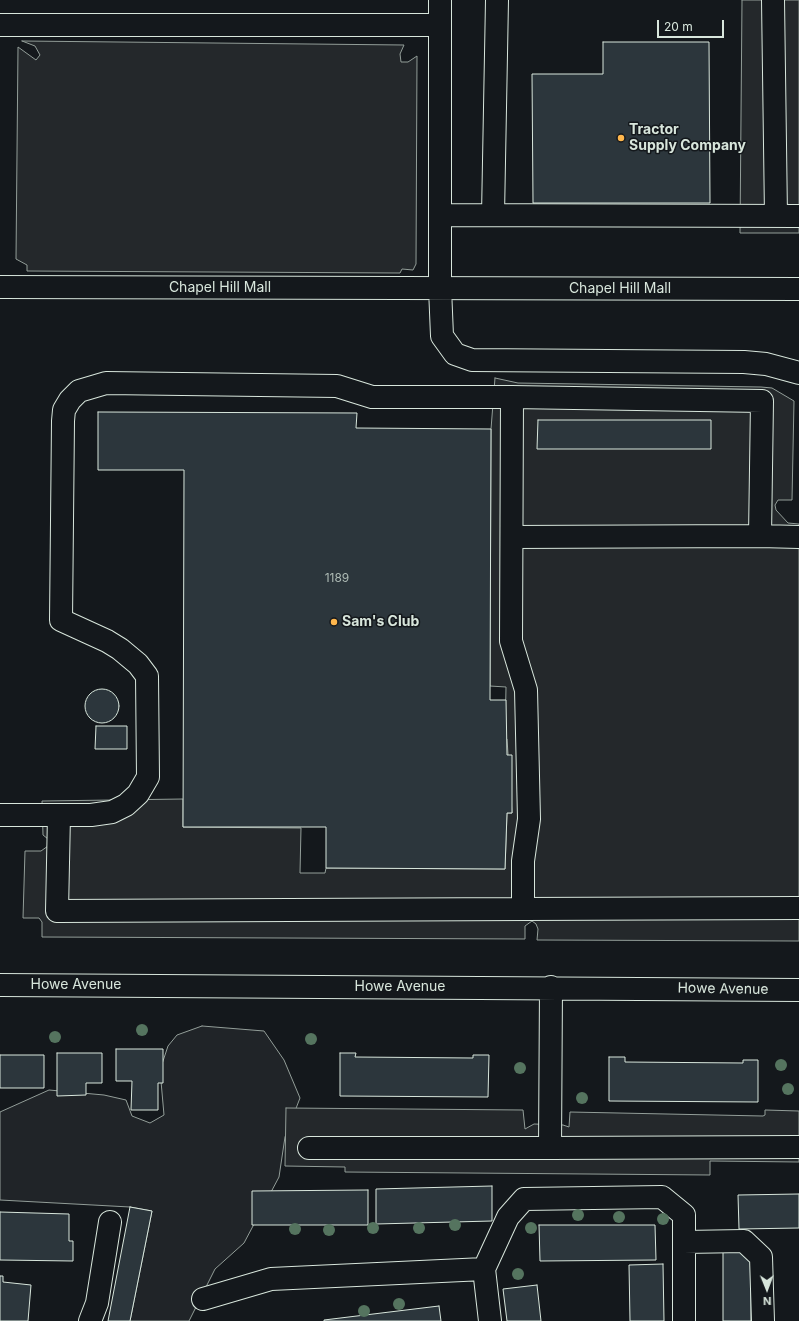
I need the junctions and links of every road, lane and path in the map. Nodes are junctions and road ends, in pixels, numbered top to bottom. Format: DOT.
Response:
graph roads {
  1 [pos="440,0"];
  2 [pos="497,0"];
  3 [pos="773,0"];
  4 [pos="0,25"];
  5 [pos="440,25"];
  6 [pos="440,215"];
  7 [pos="493,215"];
  8 [pos="776,216"];
  9 [pos="799,216"];
  10 [pos="0,287"];
  11 [pos="440,288"];
  12 [pos="799,289"];
  13 [pos="799,373"];
  14 [pos="512,397"];
  15 [pos="760,536"];
  16 [pos="512,537"];
  17 [pos="799,537"];
  18 [pos="0,815"];
  19 [pos="59,816"];
  20 [pos="799,908"];
  21 [pos="523,909"];
  22 [pos="0,985"];
  23 [pos="551,987"];
  24 [pos="799,990"];
  25 [pos="799,1147"];
  26 [pos="309,1148"];
  27 [pos="550,1148"];
  28 [pos="110,1222"];
  29 [pos="684,1242"];
  30 [pos="484,1269"];
  31 [pos="203,1299"];
  32 [pos="90,1321"];
  33 [pos="490,1321"];
  34 [pos="684,1321"];
  35 [pos="763,1321"];
  1 -- 5 [label="street"];
  2 -- 7 [label="street"];
  3 -- 8 [label="street"];
  4 -- 5 [label="street"];
  5 -- 6 [label="street"];
  6 -- 7 [label="street"];
  6 -- 11 [label="street"];
  7 -- 8 [label="street"];
  8 -- 9 [label="street"];
  10 -- 11 [label="street, Chapel Hill Mall"];
  11 -- 12 [label="street, Chapel Hill Mall"];
  11 -- 13 [label="street"];
  14 -- 15 [label="street"];
  14 -- 16 [label="street"];
  14 -- 19 [label="street"];
  15 -- 16 [label="street"];
  15 -- 17 [label="street"];
  16 -- 21 [label="street"];
  18 -- 19 [label="street"];
  19 -- 21 [label="street"];
  20 -- 21 [label="street"];
  22 -- 23 [label="street, Howe Avenue"];
  23 -- 24 [label="street, Howe Avenue"];
  23 -- 27 [label="street"];
  25 -- 27 [label="street"];
  26 -- 27 [label="street"];
  28 -- 32 [label="street"];
  29 -- 30 [label="street"];
  29 -- 34 [label="street"];
  29 -- 35 [label="street"];
  30 -- 31 [label="street"];
  30 -- 33 [label="street"];
}
